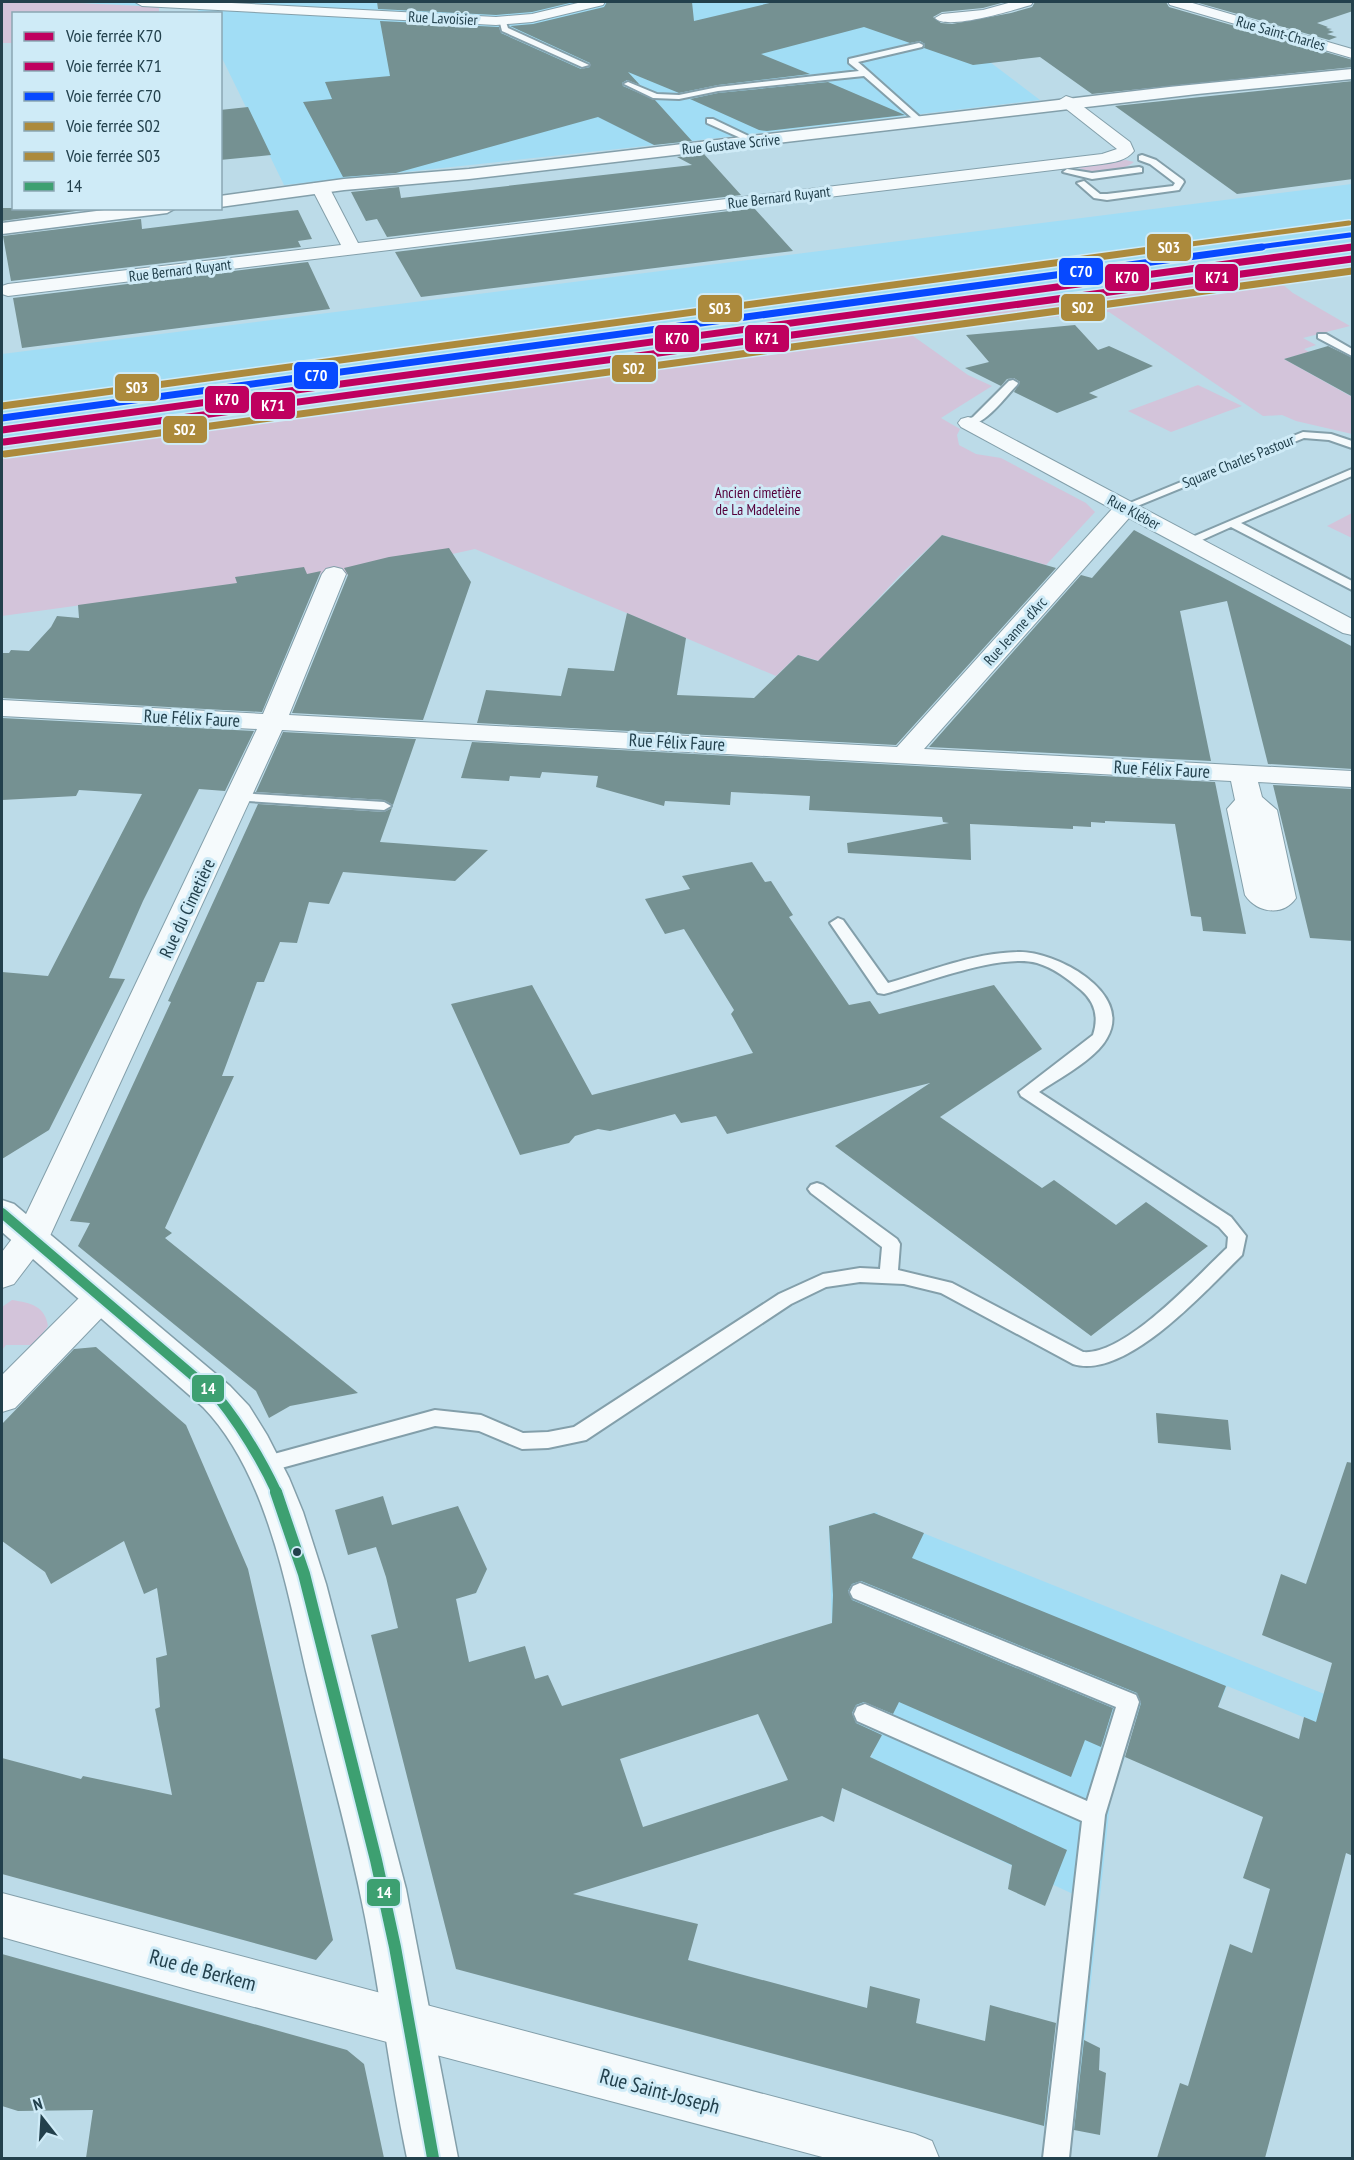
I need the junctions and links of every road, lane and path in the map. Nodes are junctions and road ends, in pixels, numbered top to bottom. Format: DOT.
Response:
graph roads {
  1 [pos="142,2"];
  2 [pos="598,2"];
  3 [pos="1026,2"];
  4 [pos="1175,2"];
  5 [pos="1208,2"];
  6 [pos="1192,6"];
  7 [pos="942,18"];
  8 [pos="502,21"];
  9 [pos="919,45"];
  10 [pos="1353,54"];
  11 [pos="585,65"];
  12 [pos="1353,69"];
  13 [pos="865,73"];
  14 [pos="1353,74"];
  15 [pos="628,84"];
  16 [pos="1257,84"];
  17 [pos="1069,104"];
  18 [pos="710,121"];
  19 [pos="920,122"];
  20 [pos="755,141"];
  21 [pos="1124,145"];
  22 [pos="1142,158"];
  23 [pos="1062,168"];
  24 [pos="1081,183"];
  25 [pos="1113,186"];
  26 [pos="322,190"];
  27 [pos="222,203"];
  28 [pos="150,210"];
  29 [pos="2,227"];
  30 [pos="352,249"];
  31 [pos="8,290"];
  32 [pos="1322,336"];
  33 [pos="1353,353"];
  34 [pos="1013,383"];
  35 [pos="969,423"];
  36 [pos="1353,445"];
  37 [pos="1353,472"];
  38 [pos="1125,507"];
  39 [pos="1232,523"];
  40 [pos="1189,542"];
  41 [pos="334,574"];
  42 [pos="1353,586"];
  43 [pos="1353,628"];
  44 [pos="2,708"];
  45 [pos="273,722"];
  46 [pos="905,754"];
  47 [pos="1243,774"];
  48 [pos="1353,779"];
  49 [pos="238,797"];
  50 [pos="1249,801"];
  51 [pos="384,806"];
  52 [pos="838,923"];
  53 [pos="817,1189"];
  54 [pos="16,1225"];
  55 [pos="2,1275"];
  56 [pos="890,1276"];
  57 [pos="101,1297"];
  58 [pos="2,1398"];
  59 [pos="262,1465"];
  60 [pos="860,1592"];
  61 [pos="865,1714"];
  62 [pos="1094,1815"];
  63 [pos="2,1915"];
  64 [pos="406,2022"];
  65 [pos="433,2158"];
  66 [pos="915,2158"];
  67 [pos="1056,2158"];
  1 -- 8 [label="street, Rue Lavoisier"];
  2 -- 8 [label="street, Rue Lavoisier"];
  3 -- 7 [label="street"];
  4 -- 6 [label="street, Rue Saint-Charles"];
  5 -- 6 [label="street"];
  6 -- 10 [label="street, Rue Saint-Charles"];
  8 -- 11 [label="lane"];
  9 -- 13 [label="lane"];
  12 -- 16 [label="street, Rue Gustave Scrive"];
  13 -- 15 [label="lane"];
  13 -- 19 [label="lane"];
  14 -- 16 [label="street, Rue Gustave Scrive"];
  16 -- 17 [label="street, Rue Gustave Scrive"];
  17 -- 19 [label="street, Rue Gustave Scrive"];
  17 -- 21 [label="street"];
  18 -- 20 [label="lane"];
  19 -- 20 [label="street, Rue Gustave Scrive"];
  20 -- 26 [label="street, Rue Gustave Scrive"];
  21 -- 22 [label="lane"];
  21 -- 23 [label="street, Rue Bernard Ruyant"];
  22 -- 23 [label="lane"];
  22 -- 24 [label="lane"];
  23 -- 24 [label="lane"];
  23 -- 30 [label="street, Rue Bernard Ruyant"];
  24 -- 25 [label="lane"];
  26 -- 27 [label="street, Rue Gustave Scrive"];
  26 -- 30 [label="street"];
  28 -- 29 [label="street"];
  30 -- 31 [label="street, Rue Bernard Ruyant"];
  32 -- 33 [label="lane"];
  34 -- 35 [label="lane, Rue Kléber"];
  35 -- 38 [label="street, Rue Kléber"];
  36 -- 38 [label="lane, Square Charles Pastour"];
  37 -- 39 [label="lane"];
  38 -- 40 [label="street, Rue Kléber"];
  38 -- 46 [label="street, Rue Jeanne d'Arc"];
  39 -- 40 [label="lane"];
  39 -- 42 [label="lane"];
  40 -- 43 [label="street, Rue Kléber"];
  41 -- 45 [label="street, Rue du Cimetière"];
  44 -- 45 [label="street, Rue Félix Faure"];
  45 -- 46 [label="street, Rue Félix Faure"];
  45 -- 49 [label="street, Rue du Cimetière"];
  46 -- 47 [label="street, Rue Félix Faure"];
  47 -- 48 [label="street, Rue Félix Faure"];
  47 -- 50 [label="street"];
  49 -- 51 [label="lane"];
  49 -- 54 [label="street, Rue du Cimetière"];
  52 -- 56 [label="lane"];
  53 -- 56 [label="lane"];
  54 -- 55 [label="street, Rue du Cimetière"];
  54 -- 57 [label="street"];
  56 -- 59 [label="lane"];
  57 -- 58 [label="street"];
  57 -- 59 [label="street"];
  59 -- 64 [label="street"];
  60 -- 62 [label="lane"];
  61 -- 62 [label="lane"];
  62 -- 67 [label="lane"];
  63 -- 64 [label="street, Rue de Berkem"];
  64 -- 65 [label="street"];
  64 -- 66 [label="street, Rue Saint-Joseph"];
}
